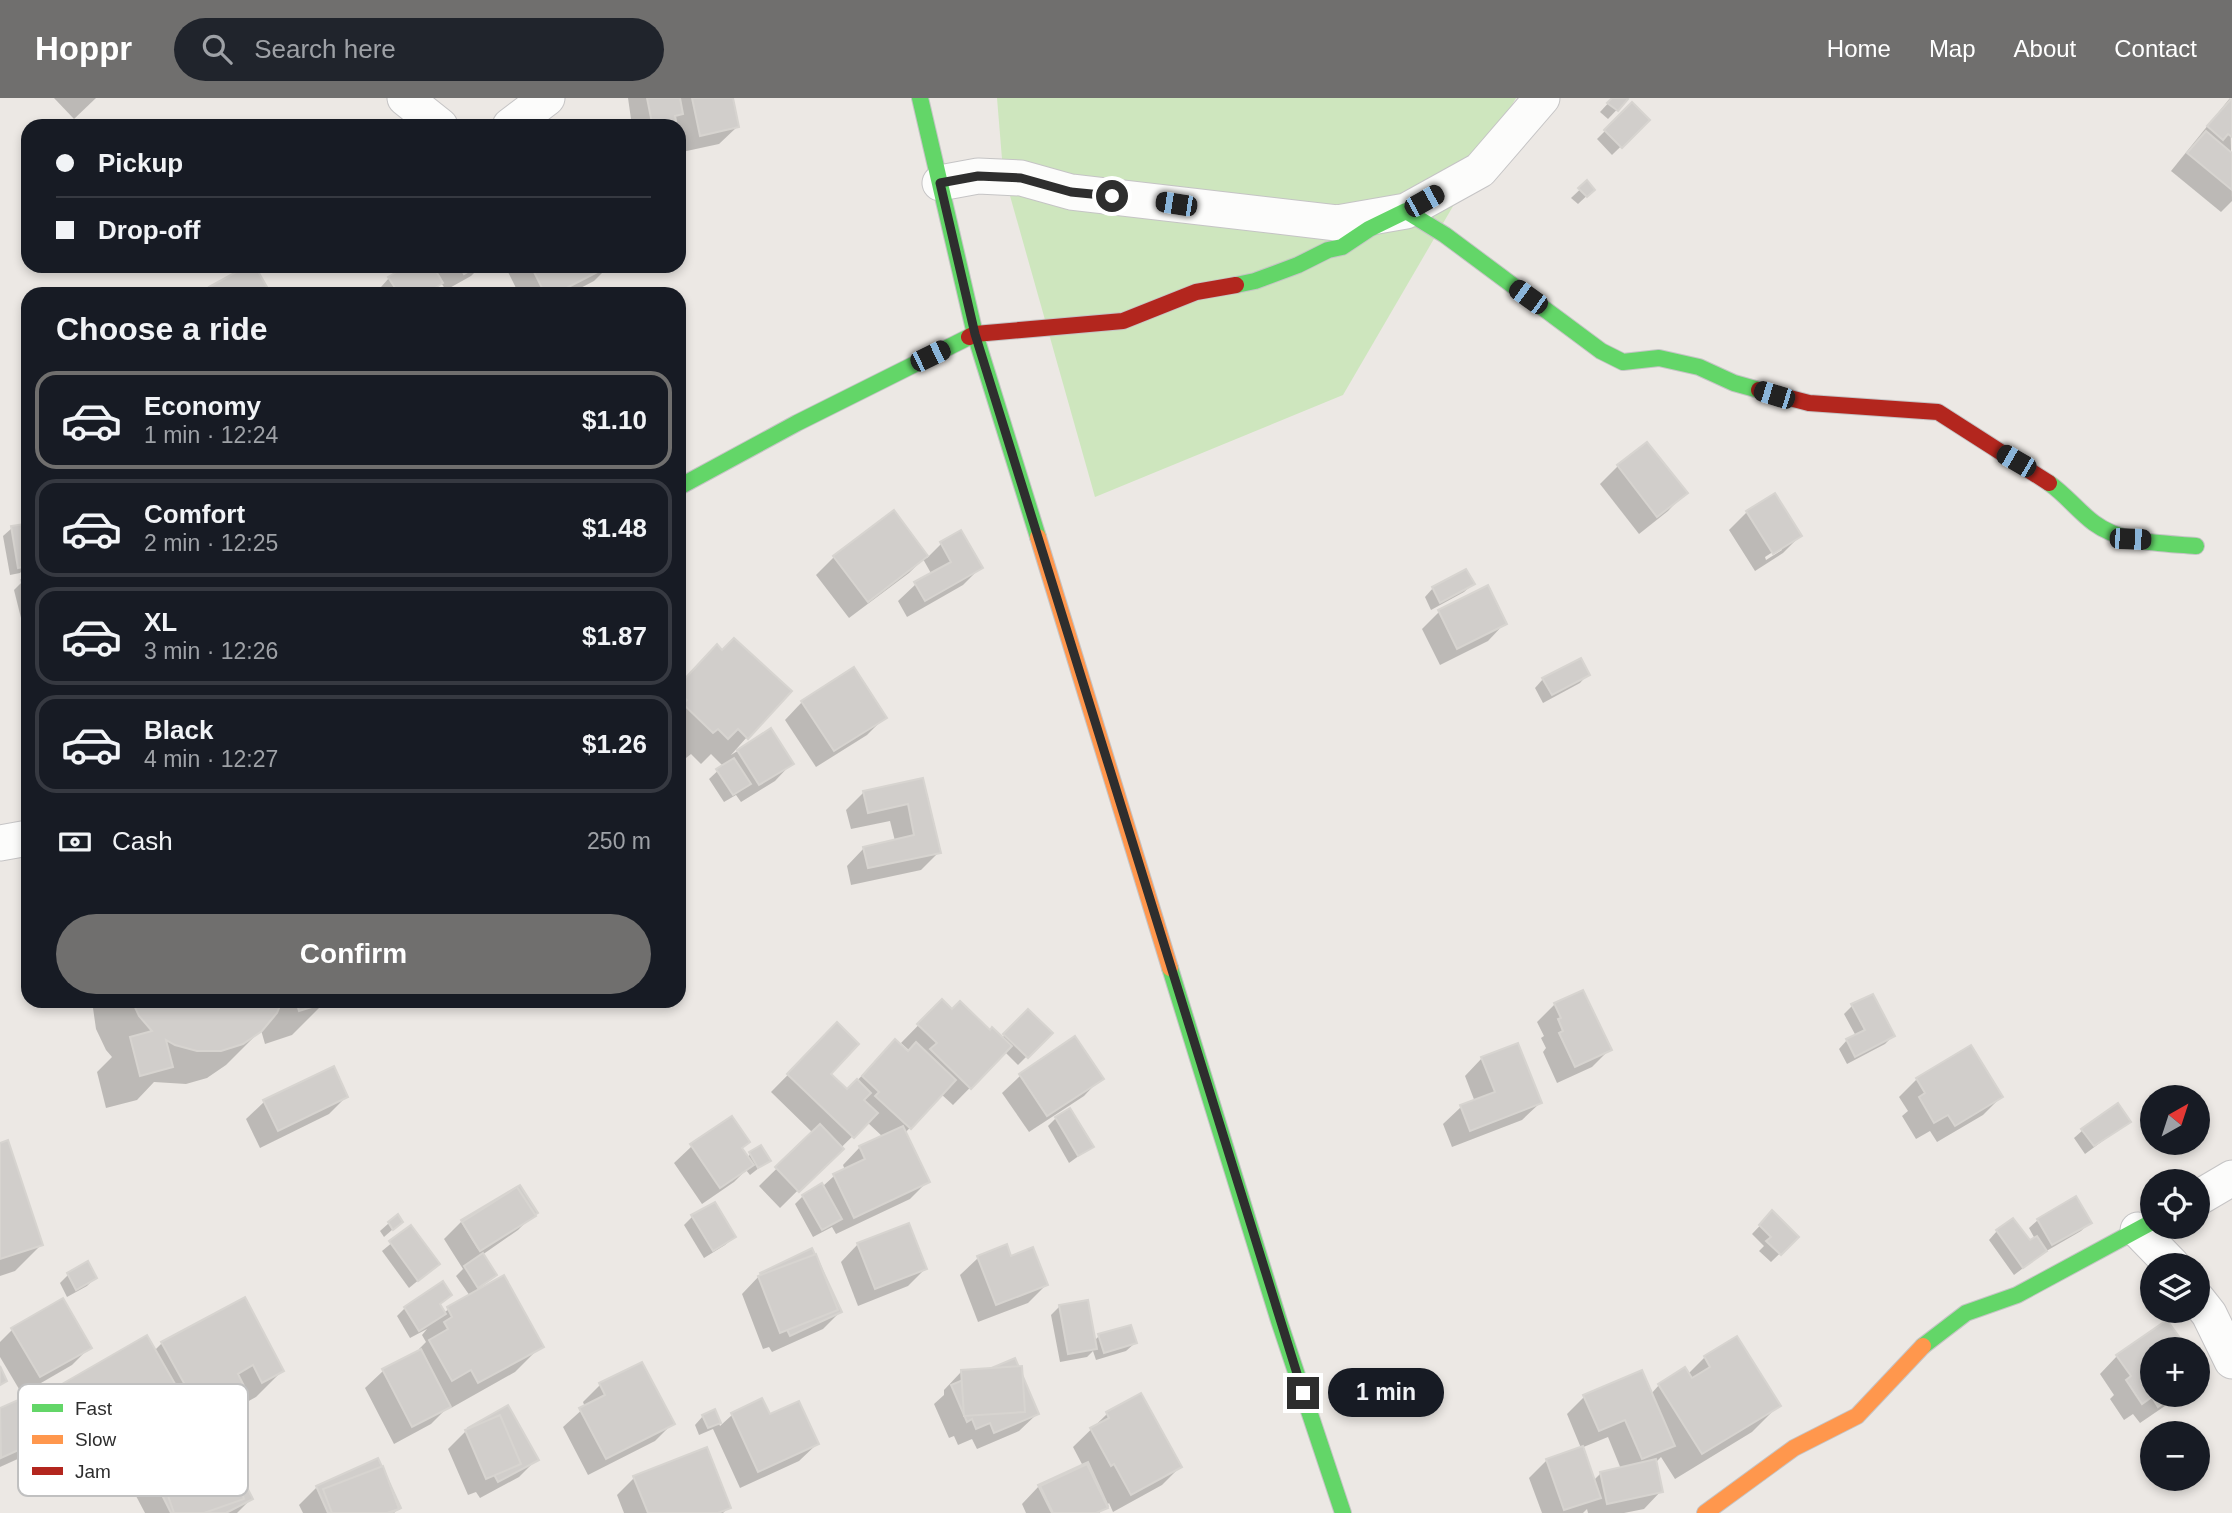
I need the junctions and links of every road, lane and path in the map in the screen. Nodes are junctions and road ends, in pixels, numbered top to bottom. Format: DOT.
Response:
graph roads {
  1 [pos="405,98"];
  2 [pos="547,98"];
  3 [pos="920,98"];
  4 [pos="1542,98"];
  5 [pos="431,119"];
  6 [pos="519,119"];
  7 [pos="940,183"];
  8 [pos="1406,211"];
  9 [pos="975,334"];
  10 [pos="686,483"];
  11 [pos="2196,545"];
  12 [pos="21,840"];
  13 [pos="0,844"];
  14 [pos="2232,1178"];
  15 [pos="2210,1191"];
  16 [pos="2140,1229"];
  17 [pos="2210,1316"];
  18 [pos="2232,1361"];
  19 [pos="1343,1513"];
  20 [pos="1705,1513"];
  1 -- 5 [label="street"];
  2 -- 6 [label="street"];
  3 -- 7 [label="street"];
  4 -- 8 [label="street"];
  7 -- 8 [label="street"];
  7 -- 9 [label="street"];
  8 -- 9 [label="street"];
  8 -- 11 [label="street"];
  9 -- 10 [label="street"];
  9 -- 19 [label="street"];
  12 -- 13 [label="street"];
  14 -- 15 [label="street"];
  16 -- 20 [label="street"];
  17 -- 18 [label="street"];
}
